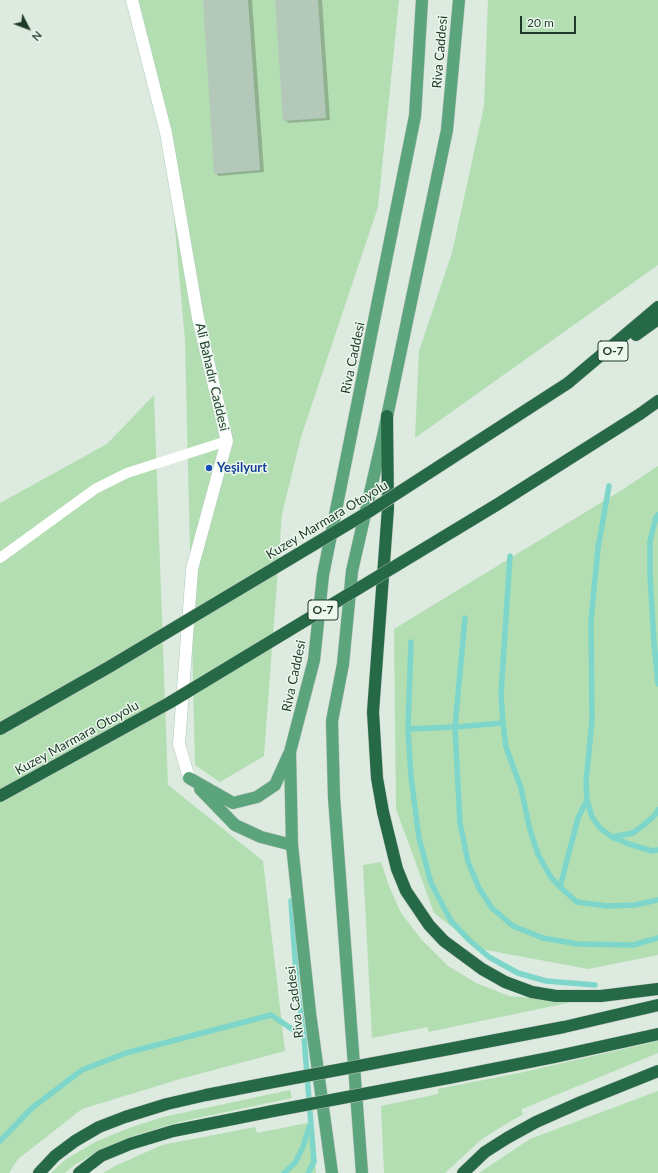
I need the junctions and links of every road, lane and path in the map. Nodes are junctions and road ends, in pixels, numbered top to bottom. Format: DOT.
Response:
graph roads {
  1 [pos="132,0"];
  2 [pos="422,0"];
  3 [pos="459,0"];
  4 [pos="658,306"];
  5 [pos="658,319"];
  6 [pos="568,383"];
  7 [pos="658,401"];
  8 [pos="386,416"];
  9 [pos="227,441"];
  10 [pos="0,558"];
  11 [pos="0,729"];
  12 [pos="290,752"];
  13 [pos="189,778"];
  14 [pos="0,796"];
  15 [pos="292,845"];
  16 [pos="658,989"];
  17 [pos="658,1006"];
  18 [pos="658,1034"];
  19 [pos="658,1071"];
  20 [pos="39,1173"];
  21 [pos="79,1173"];
  22 [pos="332,1173"];
  23 [pos="362,1173"];
  24 [pos="464,1173"];
  1 -- 9 [label="main road, Ali Bahadır Caddesi"];
  2 -- 12 [label="main road, Riva Caddesi"];
  3 -- 8 [label="main road, Riva Caddesi"];
  4 -- 6 [label="highway"];
  5 -- 6 [label="highway, Kuzey Marmara Otoyolu / O-7"];
  6 -- 11 [label="highway, Kuzey Marmara Otoyolu / O-7, bridge"];
  7 -- 14 [label="highway, Kuzey Marmara Otoyolu / O-7, bridge"];
  8 -- 16 [label="highway"];
  8 -- 23 [label="main road, Riva Caddesi"];
  9 -- 10 [label="lane"];
  9 -- 13 [label="main road, Ali Bahadır Caddesi"];
  12 -- 13 [label="main road"];
  12 -- 15 [label="main road, Riva Caddesi"];
  13 -- 15 [label="main road"];
  15 -- 22 [label="main road, Riva Caddesi"];
  17 -- 20 [label="highway, bridge"];
  18 -- 21 [label="highway, bridge"];
  19 -- 24 [label="highway"];
}
